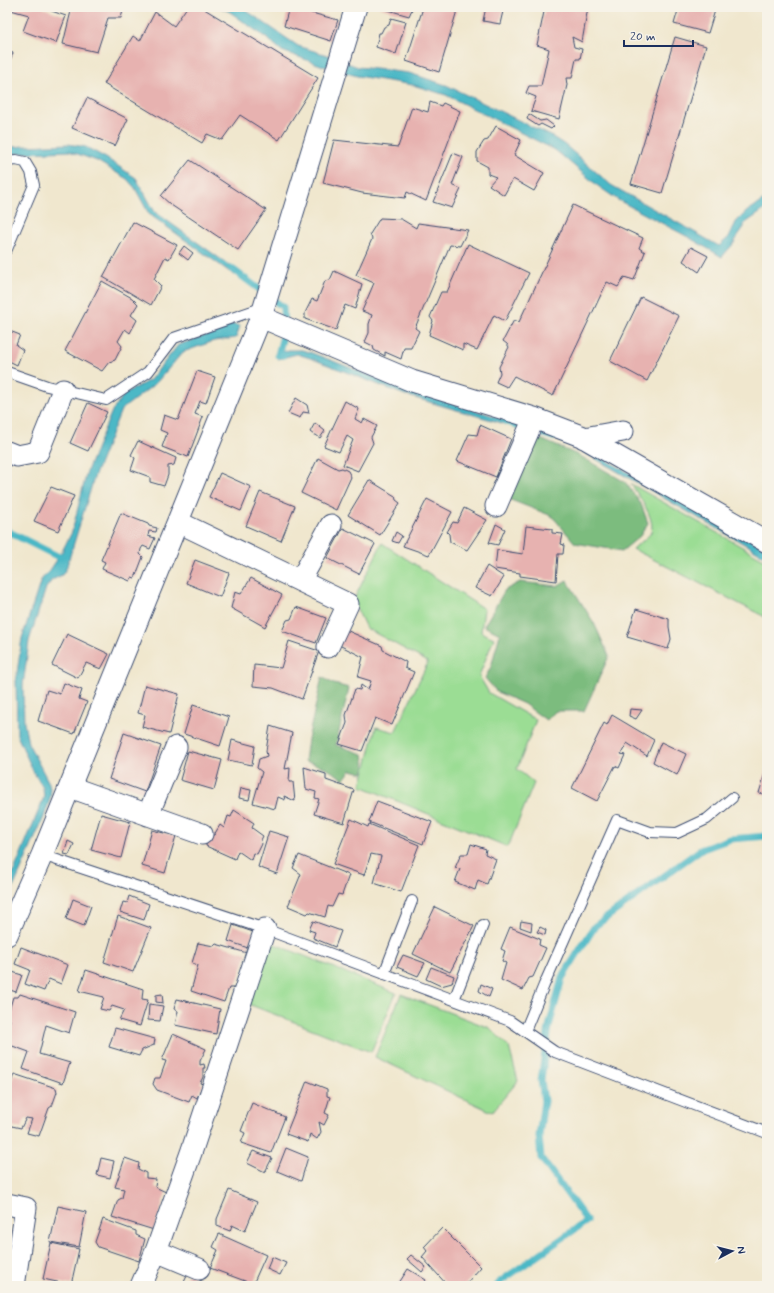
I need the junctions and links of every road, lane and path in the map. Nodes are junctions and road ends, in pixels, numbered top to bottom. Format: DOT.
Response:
graph roads {
  1 [pos="356,7"];
  2 [pos="7,161"];
  3 [pos="7,249"];
  4 [pos="262,312"];
  5 [pos="7,372"];
  6 [pos="63,390"];
  7 [pos="534,418"];
  8 [pos="623,431"];
  9 [pos="584,438"];
  10 [pos="7,452"];
  11 [pos="496,506"];
  12 [pos="178,522"];
  13 [pos="331,524"];
  14 [pos="767,542"];
  15 [pos="300,581"];
  16 [pos="328,647"];
  17 [pos="176,747"];
  18 [pos="70,787"];
  19 [pos="732,798"];
  20 [pos="148,815"];
  21 [pos="202,834"];
  22 [pos="42,855"];
  23 [pos="412,901"];
  24 [pos="483,925"];
  25 [pos="265,929"];
  26 [pos="7,935"];
  27 [pos="384,974"];
  28 [pos="454,1000"];
  29 [pos="525,1031"];
  30 [pos="767,1134"];
  31 [pos="7,1204"];
  32 [pos="156,1251"];
  33 [pos="198,1269"];
  34 [pos="14,1286"];
  35 [pos="141,1286"];
  1 -- 4 [label="street"];
  2 -- 3 [label="lane"];
  4 -- 6 [label="lane"];
  4 -- 7 [label="street"];
  4 -- 12 [label="street"];
  5 -- 6 [label="lane"];
  6 -- 10 [label="street"];
  7 -- 9 [label="street"];
  7 -- 11 [label="street"];
  8 -- 9 [label="street"];
  9 -- 14 [label="street"];
  12 -- 15 [label="street"];
  12 -- 18 [label="street"];
  13 -- 15 [label="street"];
  15 -- 16 [label="street"];
  17 -- 20 [label="street"];
  18 -- 20 [label="street"];
  18 -- 22 [label="street"];
  19 -- 29 [label="lane"];
  20 -- 21 [label="street"];
  22 -- 25 [label="lane"];
  22 -- 26 [label="street"];
  23 -- 27 [label="lane"];
  24 -- 28 [label="lane"];
  25 -- 27 [label="lane"];
  25 -- 32 [label="street"];
  27 -- 28 [label="lane"];
  28 -- 29 [label="lane"];
  29 -- 30 [label="lane"];
  31 -- 34 [label="street"];
  32 -- 33 [label="street"];
  32 -- 35 [label="street"];
}
